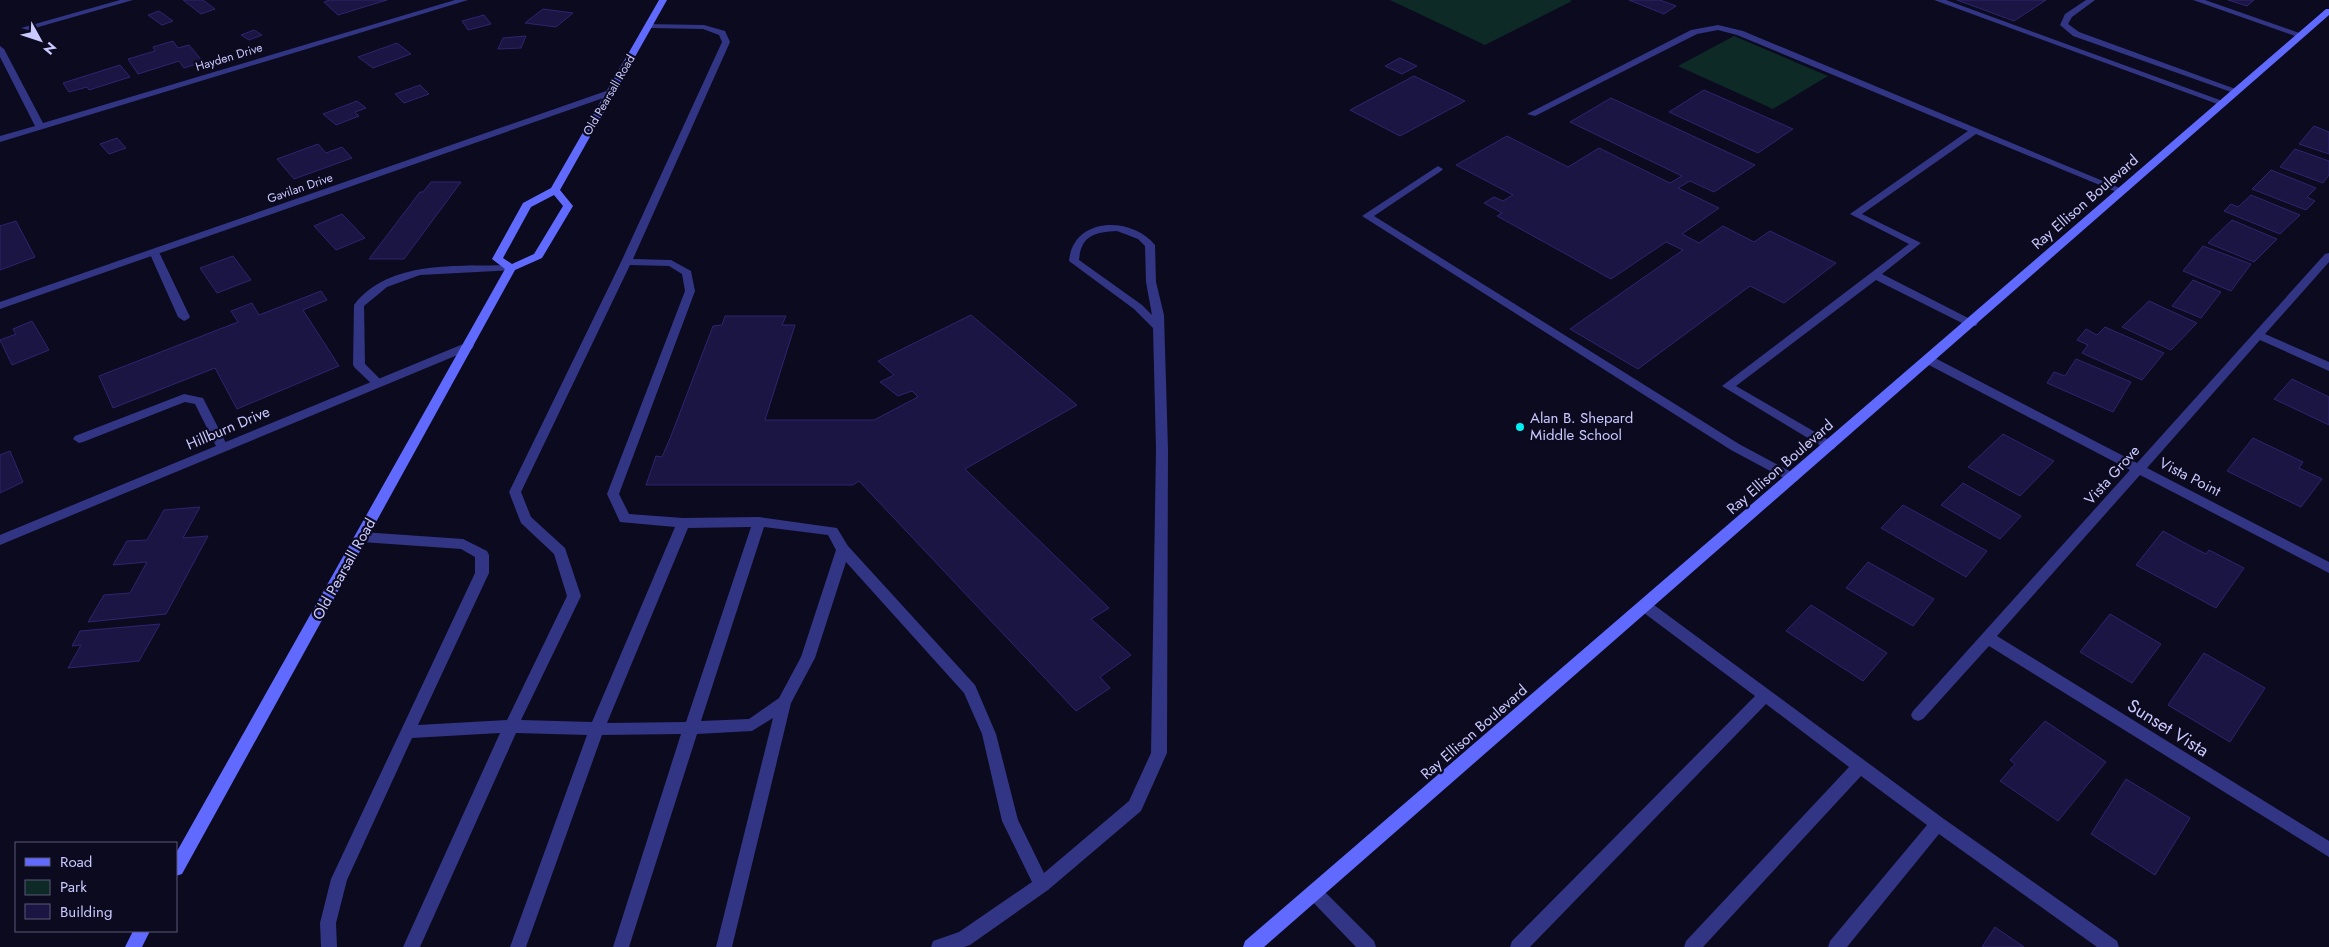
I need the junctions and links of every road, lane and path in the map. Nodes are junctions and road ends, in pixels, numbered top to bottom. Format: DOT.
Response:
graph roads {
  1 [pos="129,0"];
  2 [pos="464,0"];
  3 [pos="663,0"];
  4 [pos="1938,0"];
  5 [pos="2091,0"];
  6 [pos="2198,0"];
  7 [pos="2329,11"];
  8 [pos="649,26"];
  9 [pos="26,28"];
  10 [pos="2301,36"];
  11 [pos="0,49"];
  12 [pos="2237,91"];
  13 [pos="609,93"];
  14 [pos="2223,103"];
  15 [pos="1532,114"];
  16 [pos="40,127"];
  17 [pos="1975,130"];
  18 [pos="0,139"];
  19 [pos="1438,170"];
  20 [pos="555,190"];
  21 [pos="2122,191"];
  22 [pos="154,252"];
  23 [pos="2329,256"];
  24 [pos="626,262"];
  25 [pos="512,268"];
  26 [pos="1874,275"];
  27 [pos="0,306"];
  28 [pos="184,317"];
  29 [pos="1972,323"];
  30 [pos="1158,327"];
  31 [pos="2258,335"];
  32 [pos="468,346"];
  33 [pos="1929,360"];
  34 [pos="2329,367"];
  35 [pos="378,383"];
  36 [pos="79,439"];
  37 [pos="1830,446"];
  38 [pos="222,447"];
  39 [pos="2139,469"];
  40 [pos="1793,478"];
  41 [pos="759,522"];
  42 [pos="683,523"];
  43 [pos="362,537"];
  44 [pos="0,540"];
  45 [pos="843,550"];
  46 [pos="2329,568"];
  47 [pos="1645,606"];
  48 [pos="1988,638"];
  49 [pos="1765,695"];
  50 [pos="784,702"];
  51 [pos="1918,715"];
  52 [pos="511,726"];
  53 [pos="691,728"];
  54 [pos="597,729"];
  55 [pos="408,732"];
  56 [pos="1860,766"];
  57 [pos="1938,824"];
  58 [pos="2329,850"];
  59 [pos="178,865"];
  60 [pos="1042,885"];
  61 [pos="1314,892"];
  62 [pos="141,932"];
  63 [pos="133,947"];
  64 [pos="329,947"];
  65 [pos="411,947"];
  66 [pos="518,947"];
  67 [pos="620,947"];
  68 [pos="724,947"];
  69 [pos="939,947"];
  70 [pos="1251,947"];
  71 [pos="1368,947"];
  72 [pos="1518,947"];
  73 [pos="1692,947"];
  74 [pos="1836,947"];
  75 [pos="2111,947"];
  1 -- 9 [label="street"];
  2 -- 16 [label="street, Hayden Drive"];
  3 -- 8 [label="main road, Old Pearsall Road"];
  4 -- 14 [label="street"];
  5 -- 12 [label="street"];
  6 -- 10 [label="street"];
  7 -- 10 [label="main road, Ray Ellison Boulevard"];
  8 -- 13 [label="main road, Old Pearsall Road"];
  8 -- 24 [label="street"];
  10 -- 12 [label="main road, Ray Ellison Boulevard"];
  11 -- 16 [label="street"];
  12 -- 14 [label="main road, Ray Ellison Boulevard"];
  13 -- 20 [label="main road, Old Pearsall Road"];
  13 -- 22 [label="street, Gavilan Drive"];
  14 -- 21 [label="main road, Ray Ellison Boulevard"];
  15 -- 17 [label="street"];
  16 -- 18 [label="street, Hayden Drive"];
  17 -- 21 [label="street"];
  17 -- 26 [label="street"];
  19 -- 40 [label="street"];
  20 -- 25 [label="main road"];
  20 -- 25 [label="main road"];
  21 -- 29 [label="main road, Ray Ellison Boulevard"];
  22 -- 27 [label="street, Gavilan Drive"];
  22 -- 28 [label="street"];
  23 -- 31 [label="street, Vista Grove"];
  24 -- 42 [label="street"];
  24 -- 52 [label="street"];
  25 -- 32 [label="main road, Old Pearsall Road"];
  25 -- 35 [label="street"];
  26 -- 29 [label="street"];
  26 -- 37 [label="street"];
  29 -- 33 [label="main road, Ray Ellison Boulevard"];
  30 -- 30 [label="street"];
  30 -- 60 [label="street"];
  31 -- 34 [label="street"];
  31 -- 39 [label="street, Vista Grove"];
  32 -- 35 [label="street, Hillburn Drive"];
  32 -- 43 [label="main road, Old Pearsall Road"];
  33 -- 37 [label="main road, Ray Ellison Boulevard"];
  33 -- 39 [label="street, Vista Point"];
  35 -- 38 [label="street, Hillburn Drive"];
  36 -- 38 [label="street"];
  37 -- 40 [label="main road, Ray Ellison Boulevard"];
  38 -- 44 [label="street, Hillburn Drive"];
  39 -- 46 [label="street, Vista Point"];
  39 -- 48 [label="street, Vista Grove"];
  40 -- 47 [label="main road, Ray Ellison Boulevard"];
  41 -- 42 [label="street"];
  41 -- 45 [label="street"];
  41 -- 53 [label="street"];
  42 -- 54 [label="street"];
  43 -- 55 [label="street"];
  43 -- 59 [label="main road, Old Pearsall Road"];
  45 -- 50 [label="street"];
  45 -- 60 [label="street"];
  47 -- 49 [label="street"];
  47 -- 61 [label="main road, Ray Ellison Boulevard"];
  48 -- 51 [label="street, Vista Grove"];
  48 -- 58 [label="street, Sunset Vista"];
  49 -- 56 [label="street"];
  49 -- 72 [label="street"];
  50 -- 53 [label="street"];
  50 -- 68 [label="street"];
  52 -- 54 [label="street"];
  52 -- 55 [label="street"];
  52 -- 65 [label="street"];
  53 -- 54 [label="street"];
  53 -- 67 [label="street"];
  54 -- 66 [label="street"];
  55 -- 64 [label="street"];
  56 -- 57 [label="street"];
  56 -- 73 [label="street"];
  57 -- 74 [label="street"];
  57 -- 75 [label="street"];
  60 -- 69 [label="street"];
  61 -- 70 [label="main road, Ray Ellison Boulevard"];
  61 -- 71 [label="street"];
  62 -- 63 [label="main road"];
}
